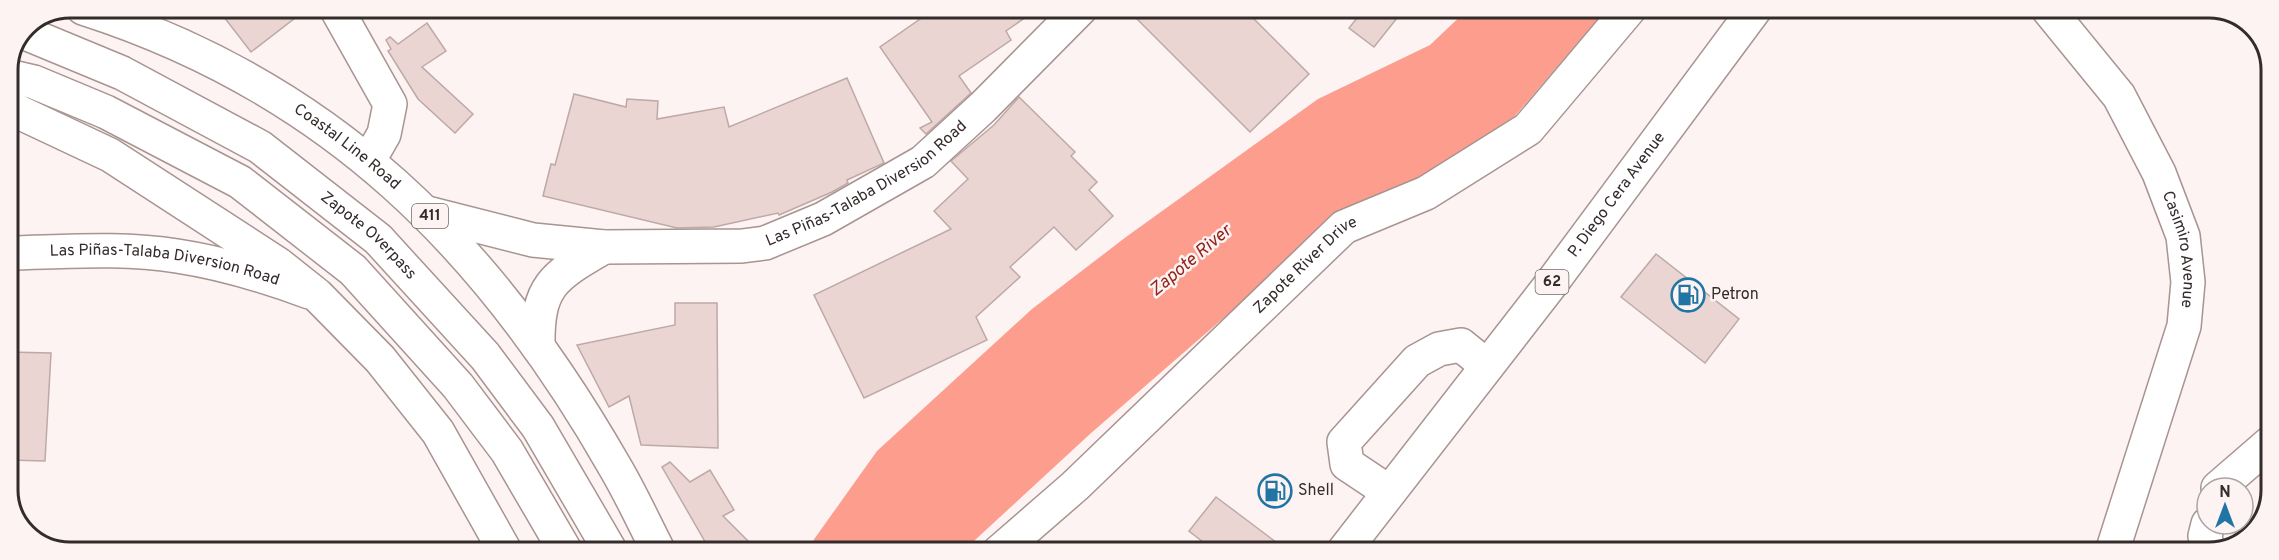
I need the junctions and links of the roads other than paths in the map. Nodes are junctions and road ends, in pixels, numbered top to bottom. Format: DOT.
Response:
graph roads {
  1 [pos="110,18"];
  2 [pos="342,18"];
  3 [pos="1071,18"];
  4 [pos="1622,18"];
  5 [pos="1748,18"];
  6 [pos="2055,18"];
  7 [pos="31,35"];
  8 [pos="18,78"];
  9 [pos="18,111"];
  10 [pos="369,160"];
  11 [pos="428,213"];
  12 [pos="604,247"];
  13 [pos="18,253"];
  14 [pos="316,294"];
  15 [pos="538,346"];
  16 [pos="1487,366"];
  17 [pos="2261,451"];
  18 [pos="2232,476"];
  19 [pos="1389,492"];
  20 [pos="499,542"];
  21 [pos="560,542"];
  22 [pos="605,542"];
  23 [pos="654,542"];
  24 [pos="1011,542"];
  25 [pos="1351,542"];
  26 [pos="2115,542"];
  1 -- 10 [label="main road, Coastal Line Road / 411"];
  2 -- 10 [label="main road"];
  3 -- 12 [label="main road, Las Piñas-Talaba Diversion Road"];
  4 -- 24 [label="main road, Zapote River Drive"];
  5 -- 16 [label="main road, P. Diego Cera Avenue / 62"];
  6 -- 26 [label="main road, Casimiro Avenue"];
  7 -- 22 [label="main road, Zapote Overpass"];
  8 -- 21 [label="main road, Zapote Overpass"];
  9 -- 14 [label="main road"];
  10 -- 11 [label="main road, Coastal Line Road / 411"];
  11 -- 12 [label="main road, Las Piñas-Talaba Diversion Road"];
  11 -- 15 [label="main road, Coastal Line Road / 411"];
  12 -- 15 [label="main road, Las Piñas-Talaba Diversion Road"];
  13 -- 14 [label="main road, Las Piñas-Talaba Diversion Road"];
  14 -- 20 [label="main road"];
  15 -- 23 [label="main road, Coastal Line Road / 411"];
  16 -- 19 [label="main road, P. Diego Cera Avenue / 62"];
  16 -- 19 [label="main road"];
  17 -- 18 [label="main road"];
  19 -- 25 [label="main road, P. Diego Cera Avenue / 62"];
}
